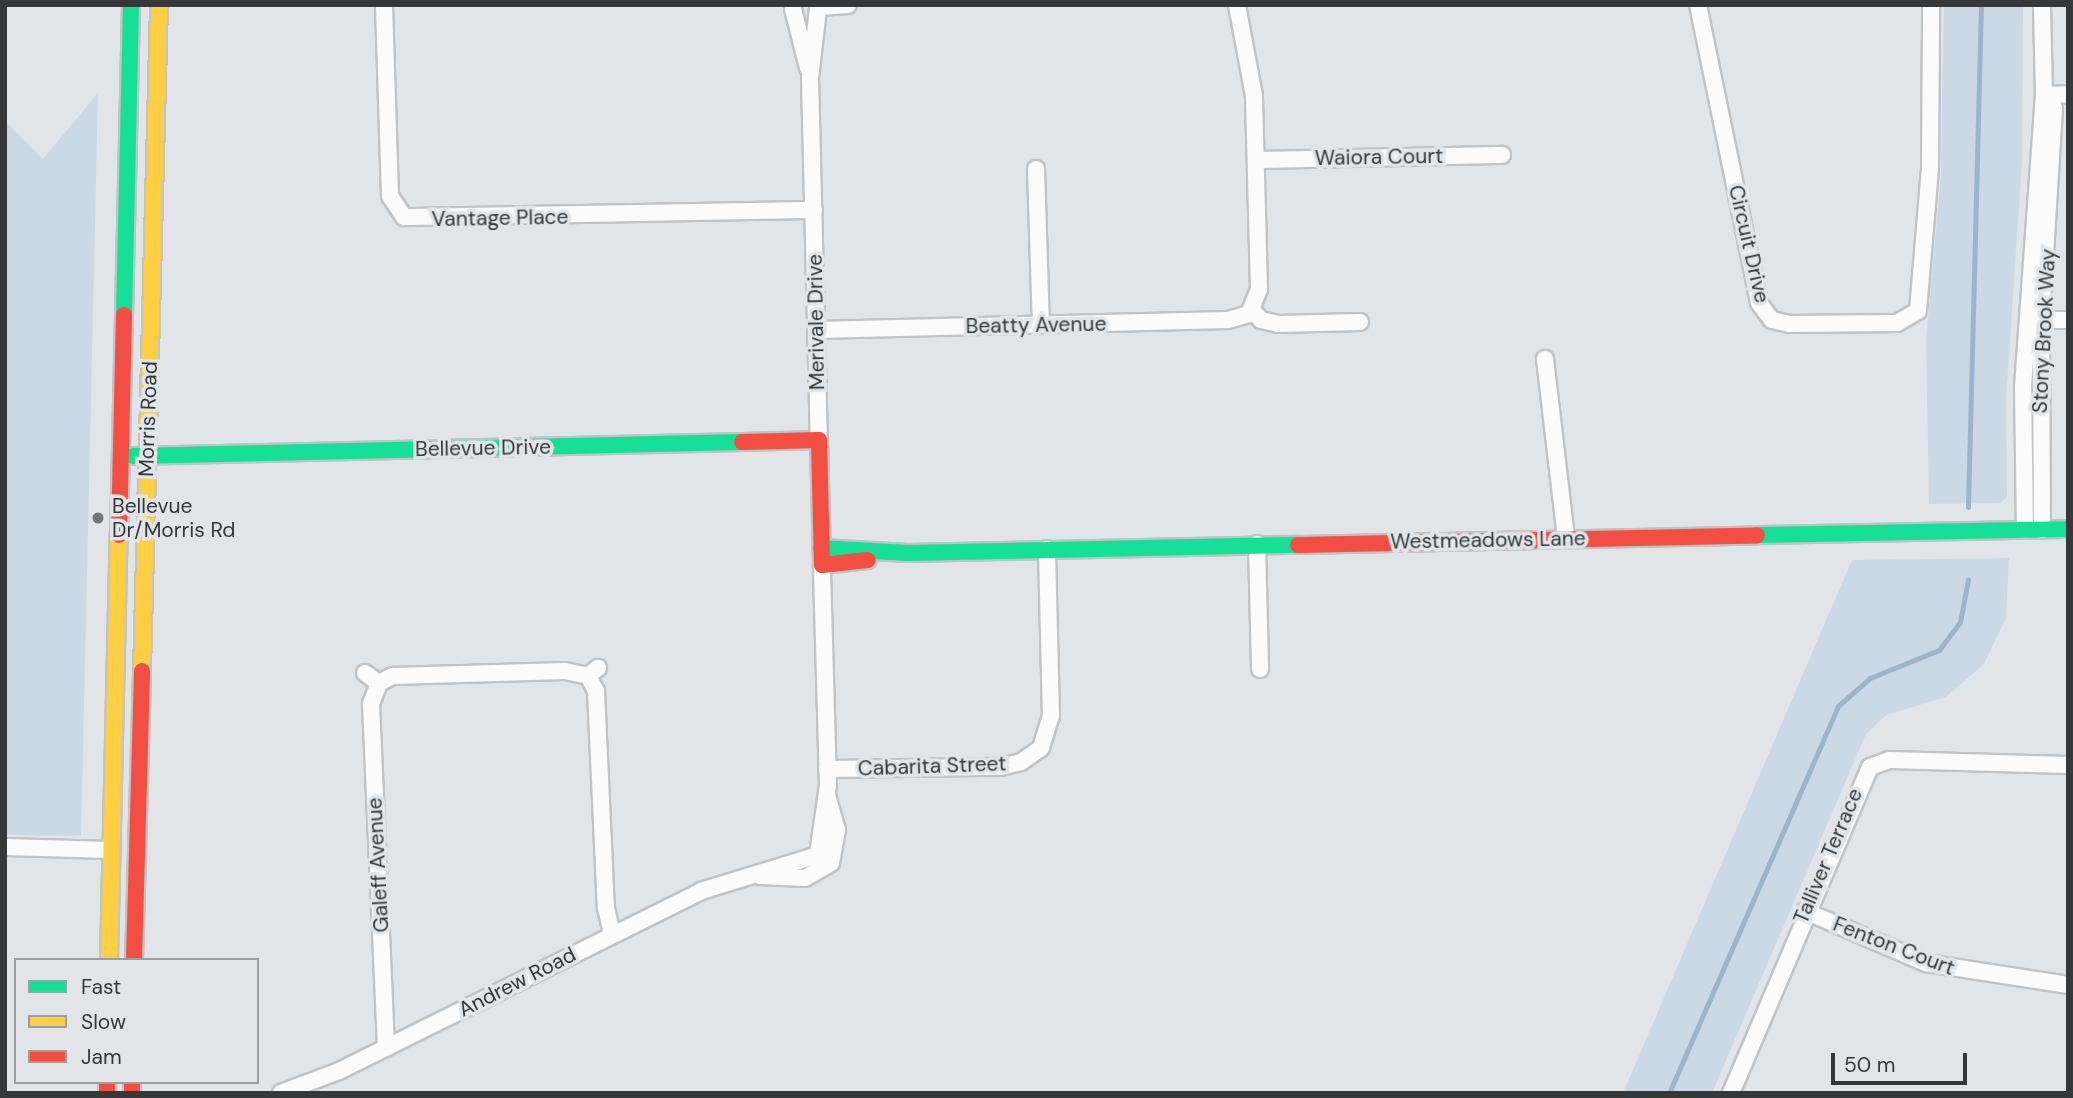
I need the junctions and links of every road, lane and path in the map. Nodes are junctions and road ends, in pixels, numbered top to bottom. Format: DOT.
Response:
graph roads {
  1 [pos="131,5"];
  2 [pos="159,5"];
  3 [pos="384,5"];
  4 [pos="848,5"];
  5 [pos="1237,5"];
  6 [pos="1698,5"];
  7 [pos="1931,5"];
  8 [pos="2042,5"];
  9 [pos="791,7"];
  10 [pos="820,7"];
  11 [pos="810,78"];
  12 [pos="2045,94"];
  13 [pos="2068,94"];
  14 [pos="1502,155"];
  15 [pos="1256,160"];
  16 [pos="1036,169"];
  17 [pos="814,210"];
  18 [pos="1252,310"];
  19 [pos="2034,320"];
  20 [pos="2068,320"];
  21 [pos="1360,322"];
  22 [pos="1041,324"];
  23 [pos="816,330"];
  24 [pos="1545,359"];
  25 [pos="819,440"];
  26 [pos="119,456"];
  27 [pos="147,456"];
  28 [pos="2068,529"];
  29 [pos="2033,530"];
  30 [pos="1566,538"];
  31 [pos="1257,544"];
  32 [pos="821,548"];
  33 [pos="1047,549"];
  34 [pos="908,553"];
  35 [pos="822,565"];
  36 [pos="1260,669"];
  37 [pos="365,673"];
  38 [pos="379,683"];
  39 [pos="2068,765"];
  40 [pos="827,769"];
  41 [pos="5,847"];
  42 [pos="111,850"];
  43 [pos="137,851"];
  44 [pos="1805,911"];
  45 [pos="612,934"];
  46 [pos="109,958"];
  47 [pos="134,958"];
  48 [pos="2068,985"];
  49 [pos="387,1048"];
  50 [pos="281,1093"];
  51 [pos="1731,1093"];
  1 -- 26 [label="street, Morris Road"];
  2 -- 27 [label="street, Morris Road"];
  3 -- 17 [label="street, Vantage Place"];
  4 -- 10 [label="street"];
  5 -- 15 [label="street"];
  6 -- 7 [label="street, Circuit Drive"];
  8 -- 12 [label="street, Stony Brook Way"];
  9 -- 10 [label="street"];
  9 -- 11 [label="street, Merivale Drive"];
  10 -- 11 [label="street, Merivale Drive"];
  11 -- 17 [label="street, Merivale Drive"];
  12 -- 13 [label="street"];
  12 -- 19 [label="street, Stony Brook Way"];
  14 -- 15 [label="street, Waiora Court"];
  15 -- 18 [label="street"];
  16 -- 22 [label="street"];
  17 -- 23 [label="street, Merivale Drive"];
  18 -- 21 [label="street"];
  18 -- 22 [label="street, Beatty Avenue"];
  19 -- 20 [label="street"];
  19 -- 29 [label="street, Stony Brook Way"];
  22 -- 23 [label="street, Beatty Avenue"];
  23 -- 25 [label="street, Merivale Drive"];
  24 -- 30 [label="street"];
  25 -- 27 [label="street, Bellevue Drive"];
  25 -- 32 [label="street, Merivale Drive"];
  26 -- 27 [label="street, Bellevue Drive"];
  26 -- 42 [label="street, Morris Road"];
  27 -- 43 [label="street, Morris Road"];
  28 -- 29 [label="street, Westmeadows Lane"];
  29 -- 30 [label="street, Westmeadows Lane"];
  30 -- 31 [label="street, Westmeadows Lane"];
  31 -- 33 [label="street, Westmeadows Lane"];
  31 -- 36 [label="street"];
  32 -- 34 [label="street, Westmeadows Lane"];
  32 -- 35 [label="street, Merivale Drive"];
  33 -- 34 [label="street, Westmeadows Lane"];
  33 -- 40 [label="street, Cabarita Street"];
  34 -- 35 [label="street, Westmeadows Lane"];
  35 -- 40 [label="street"];
  37 -- 38 [label="street"];
  38 -- 45 [label="street"];
  38 -- 49 [label="street, Galeff Avenue"];
  39 -- 44 [label="street, Talliver Terrace"];
  40 -- 45 [label="street, Andrew Road"];
  41 -- 42 [label="street"];
  42 -- 43 [label="street"];
  42 -- 46 [label="street, Morris Road"];
  43 -- 47 [label="street, Morris Road"];
  44 -- 48 [label="street, Fenton Court"];
  44 -- 51 [label="street, Talliver Terrace"];
  45 -- 49 [label="street, Andrew Road"];
  49 -- 50 [label="street, Andrew Road"];
}
